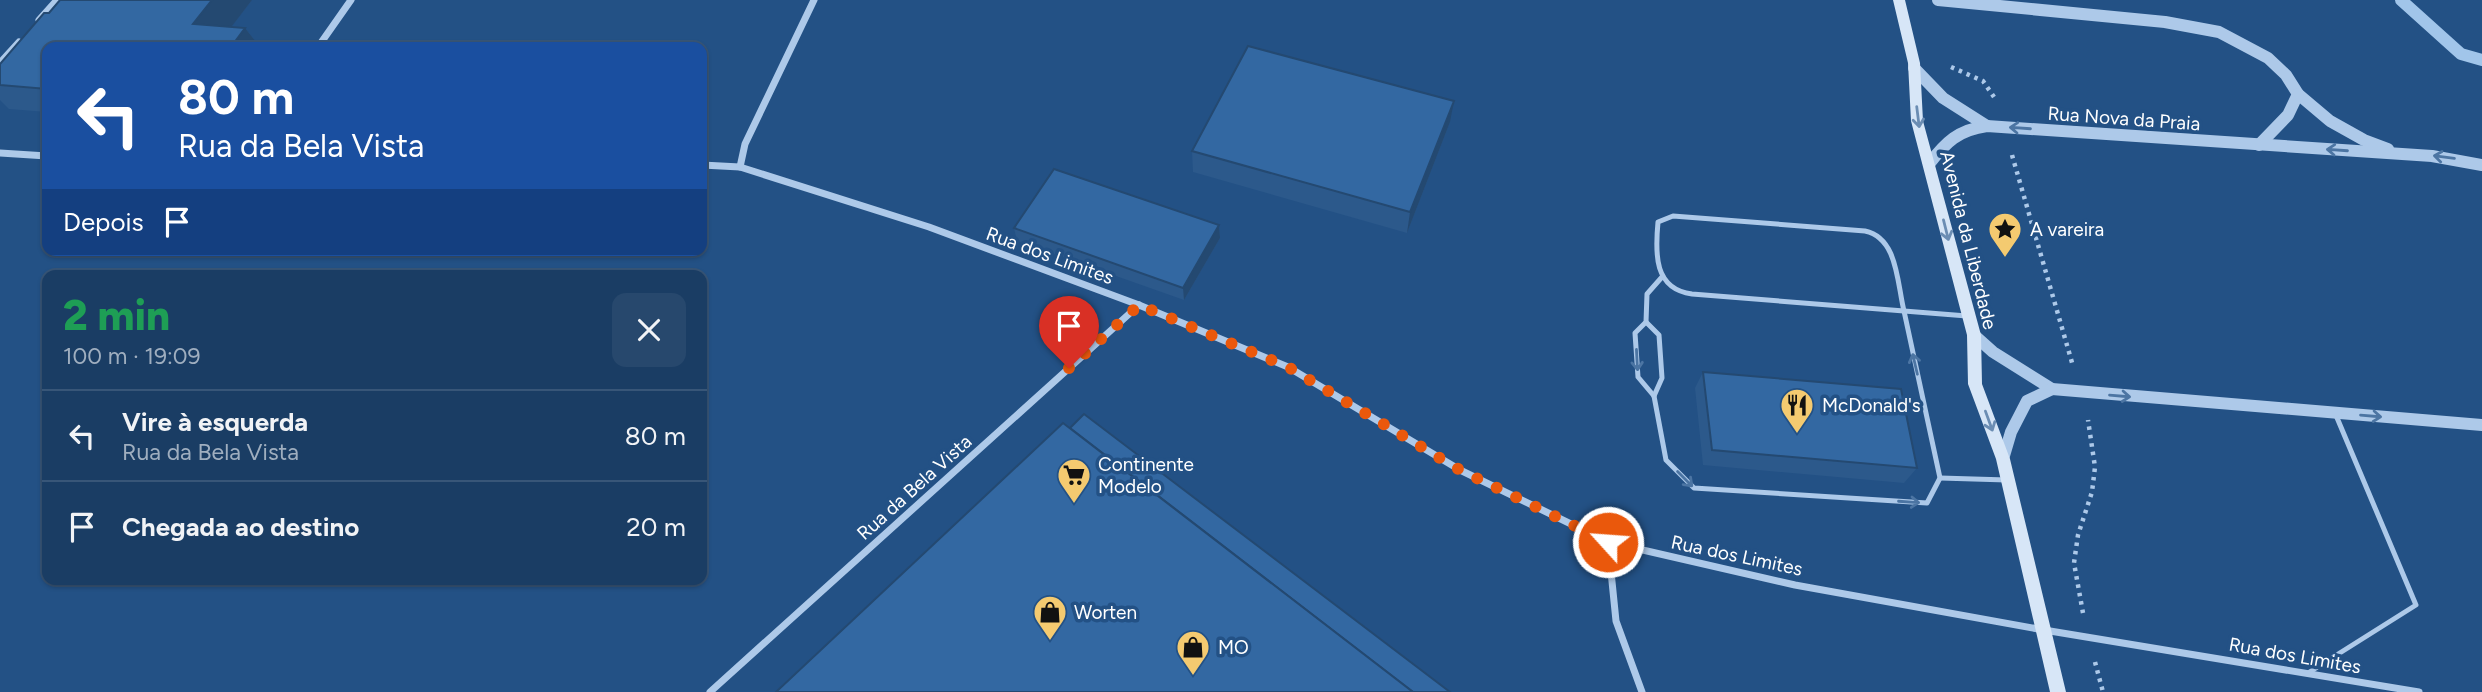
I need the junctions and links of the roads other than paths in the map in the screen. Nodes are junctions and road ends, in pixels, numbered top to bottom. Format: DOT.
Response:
graph roads {
  1 [pos="57,0"];
  2 [pos="351,0"];
  3 [pos="814,0"];
  4 [pos="1899,0"];
  5 [pos="1937,0"];
  6 [pos="33,27"];
  7 [pos="24,36"];
  8 [pos="322,42"];
  9 [pos="0,63"];
  10 [pos="1914,66"];
  11 [pos="2298,94"];
  12 [pos="1987,126"];
  13 [pos="2259,145"];
  14 [pos="0,153"];
  15 [pos="2405,154"];
  16 [pos="42,156"];
  17 [pos="1929,164"];
  18 [pos="707,165"];
  19 [pos="2482,165"];
  20 [pos="740,167"];
  21 [pos="1662,277"];
  22 [pos="1139,305"];
  23 [pos="1903,310"];
  24 [pos="1968,316"];
  25 [pos="1646,322"];
  26 [pos="1974,335"];
  27 [pos="2052,389"];
  28 [pos="1654,396"];
  29 [pos="2336,413"];
  30 [pos="2482,425"];
  31 [pos="2003,459"];
  32 [pos="1940,478"];
  33 [pos="2007,480"];
  34 [pos="1608,542"];
  35 [pos="2044,630"];
  36 [pos="2308,673"];
  37 [pos="710,692"];
  38 [pos="1642,692"];
  39 [pos="2058,692"];
  40 [pos="2419,692"];
  1 -- 6 [label="street"];
  2 -- 8 [label="street"];
  3 -- 20 [label="street"];
  4 -- 10 [label="main road, Avenida da Liberdade"];
  5 -- 11 [label="street, Rua Nova da Praia"];
  7 -- 9 [label="street"];
  10 -- 12 [label="street, Rua Nova da Praia"];
  10 -- 17 [label="main road, Avenida da Liberdade, one-way"];
  11 -- 13 [label="street"];
  11 -- 15 [label="street, Rua Nova da Praia"];
  13 -- 12 [label="street, Rua Nova da Praia, one-way"];
  12 -- 17 [label="street, Rua Nova da Praia"];
  15 -- 13 [label="street, Rua Nova da Praia, one-way"];
  14 -- 16 [label="street"];
  19 -- 15 [label="street, Rua Nova da Praia, one-way"];
  17 -- 24 [label="main road, Avenida da Liberdade, one-way"];
  18 -- 20 [label="street, Rua dos Limites"];
  20 -- 22 [label="street, Rua dos Limites"];
  21 -- 23 [label="lane"];
  21 -- 23 [label="lane"];
  21 -- 25 [label="lane"];
  22 -- 34 [label="street, Rua dos Limites"];
  22 -- 37 [label="street, Rua da Bela Vista"];
  23 -- 24 [label="lane"];
  32 -- 23 [label="lane, one-way"];
  24 -- 26 [label="main road, Avenida da Liberdade"];
  25 -- 28 [label="lane"];
  25 -- 28 [label="lane, one-way"];
  26 -- 27 [label="street"];
  26 -- 31 [label="main road, Avenida da Liberdade, one-way"];
  27 -- 29 [label="street, one-way"];
  27 -- 31 [label="street"];
  28 -- 32 [label="lane, one-way"];
  29 -- 30 [label="street, one-way"];
  29 -- 36 [label="lane"];
  31 -- 33 [label="main road, Avenida da Liberdade"];
  32 -- 33 [label="lane"];
  33 -- 35 [label="main road, Avenida da Liberdade"];
  34 -- 35 [label="street, Rua dos Limites"];
  34 -- 38 [label="street"];
  35 -- 36 [label="street, Rua dos Limites"];
  35 -- 39 [label="main road, Avenida da Liberdade"];
  36 -- 40 [label="street, Rua dos Limites"];
}
